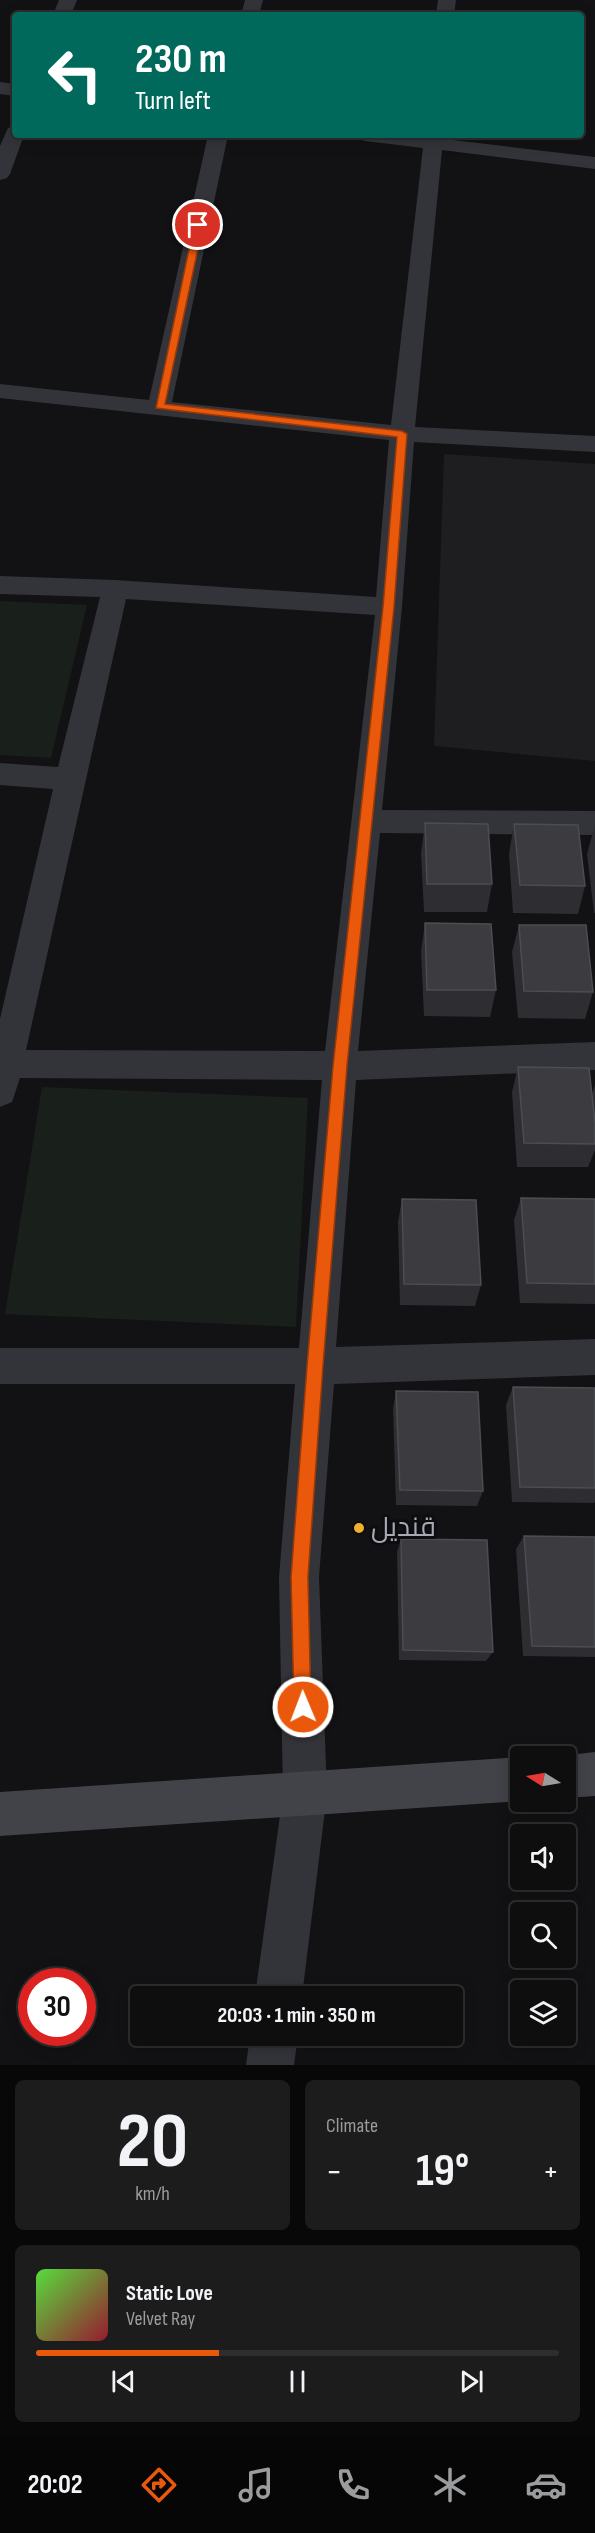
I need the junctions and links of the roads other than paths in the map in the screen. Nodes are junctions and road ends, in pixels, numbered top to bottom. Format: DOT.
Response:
graph roads {
  1 [pos="13,138"];
  2 [pos="217,138"];
  3 [pos="406,138"];
  4 [pos="433,140"];
  5 [pos="595,163"];
  6 [pos="0,174"];
  7 [pos="0,391"];
  8 [pos="159,406"];
  9 [pos="402,434"];
  10 [pos="595,444"];
  11 [pos="0,585"];
  12 [pos="115,589"];
  13 [pos="389,607"];
  14 [pos="0,774"];
  15 [pos="69,779"];
  16 [pos="366,821"];
  17 [pos="595,823"];
  18 [pos="595,1056"];
  19 [pos="340,1066"];
  20 [pos="3,1078"];
  21 [pos="595,1357"];
  22 [pos="0,1366"];
  23 [pos="315,1366"];
  24 [pos="595,1774"];
  25 [pos="576,1775"];
  26 [pos="510,1780"];
  27 [pos="305,1794"];
  28 [pos="0,1814"];
  29 [pos="280,1986"];
  30 [pos="273,2046"];
  31 [pos="270,2065"];
  1 -- 6 [label="street"];
  2 -- 8 [label="street"];
  3 -- 4 [label="street"];
  4 -- 5 [label="street"];
  4 -- 9 [label="street"];
  7 -- 8 [label="street"];
  8 -- 9 [label="street"];
  9 -- 10 [label="street"];
  9 -- 13 [label="street"];
  11 -- 12 [label="street"];
  12 -- 13 [label="street"];
  12 -- 15 [label="street"];
  13 -- 16 [label="street"];
  14 -- 15 [label="street"];
  15 -- 20 [label="street"];
  16 -- 17 [label="street"];
  16 -- 19 [label="street"];
  18 -- 19 [label="street"];
  19 -- 20 [label="street"];
  19 -- 23 [label="street"];
  21 -- 23 [label="street"];
  22 -- 23 [label="street"];
  23 -- 27 [label="street"];
  24 -- 25 [label="street"];
  26 -- 27 [label="street"];
  27 -- 28 [label="street"];
  27 -- 29 [label="street"];
  30 -- 31 [label="street"];
}
